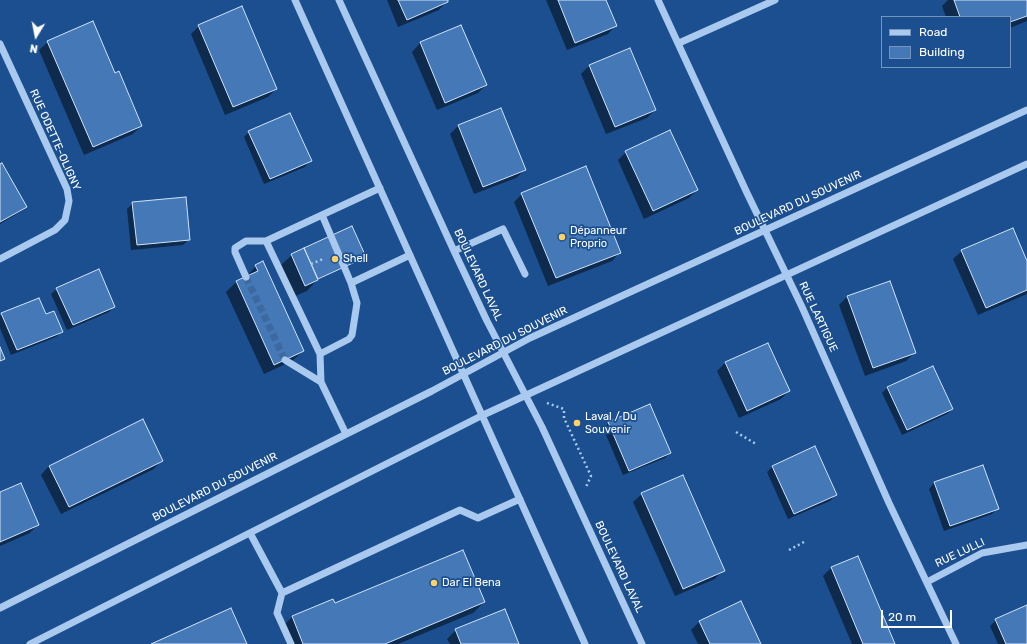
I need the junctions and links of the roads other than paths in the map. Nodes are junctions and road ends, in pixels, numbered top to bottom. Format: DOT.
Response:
graph roads {
  1 [pos="295,0"];
  2 [pos="339,0"];
  3 [pos="658,0"];
  4 [pos="774,0"];
  5 [pos="679,43"];
  6 [pos="0,44"];
  7 [pos="1027,110"];
  8 [pos="1027,164"];
  9 [pos="380,188"];
  10 [pos="322,215"];
  11 [pos="765,231"];
  12 [pos="266,241"];
  13 [pos="454,251"];
  14 [pos="410,255"];
  15 [pos="0,259"];
  16 [pos="525,274"];
  17 [pos="786,274"];
  18 [pos="246,277"];
  19 [pos="351,283"];
  20 [pos="503,352"];
  21 [pos="320,354"];
  22 [pos="285,360"];
  23 [pos="464,374"];
  24 [pos="321,382"];
  25 [pos="526,395"];
  26 [pos="481,416"];
  27 [pos="346,434"];
  28 [pos="520,500"];
  29 [pos="250,533"];
  30 [pos="1027,545"];
  31 [pos="927,582"];
  32 [pos="282,593"];
  33 [pos="0,608"];
  34 [pos="30,644"];
  35 [pos="291,644"];
  36 [pos="586,644"];
  37 [pos="642,644"];
  38 [pos="956,644"];
  1 -- 9 [label="street"];
  2 -- 13 [label="street, BOULEVARD LAVAL"];
  3 -- 5 [label="street, RUE LARTIGUE"];
  4 -- 5 [label="street"];
  5 -- 11 [label="street, RUE LARTIGUE"];
  6 -- 15 [label="street, RUE ODETTE-OLIGNY"];
  7 -- 11 [label="street, BOULEVARD DU SOUVENIR"];
  8 -- 17 [label="street"];
  9 -- 10 [label="street"];
  9 -- 14 [label="street"];
  10 -- 12 [label="street"];
  10 -- 19 [label="street"];
  11 -- 17 [label="street, RUE LARTIGUE"];
  11 -- 20 [label="street, BOULEVARD DU SOUVENIR"];
  12 -- 18 [label="street"];
  12 -- 21 [label="street"];
  13 -- 16 [label="street"];
  13 -- 20 [label="street, BOULEVARD LAVAL"];
  14 -- 19 [label="street"];
  14 -- 23 [label="street"];
  17 -- 25 [label="street"];
  17 -- 31 [label="street, RUE LARTIGUE"];
  19 -- 21 [label="street"];
  20 -- 23 [label="street, BOULEVARD DU SOUVENIR"];
  20 -- 25 [label="street, BOULEVARD LAVAL"];
  21 -- 24 [label="street"];
  22 -- 24 [label="street"];
  23 -- 26 [label="street"];
  23 -- 27 [label="street, BOULEVARD DU SOUVENIR"];
  24 -- 27 [label="street"];
  25 -- 26 [label="street"];
  25 -- 37 [label="street, BOULEVARD LAVAL"];
  26 -- 28 [label="street"];
  26 -- 29 [label="street"];
  27 -- 33 [label="street, BOULEVARD DU SOUVENIR"];
  28 -- 32 [label="street"];
  28 -- 36 [label="street"];
  29 -- 32 [label="street"];
  29 -- 34 [label="street"];
  30 -- 31 [label="street, RUE LULLI"];
  31 -- 38 [label="street, RUE LARTIGUE"];
  32 -- 35 [label="street"];
}
